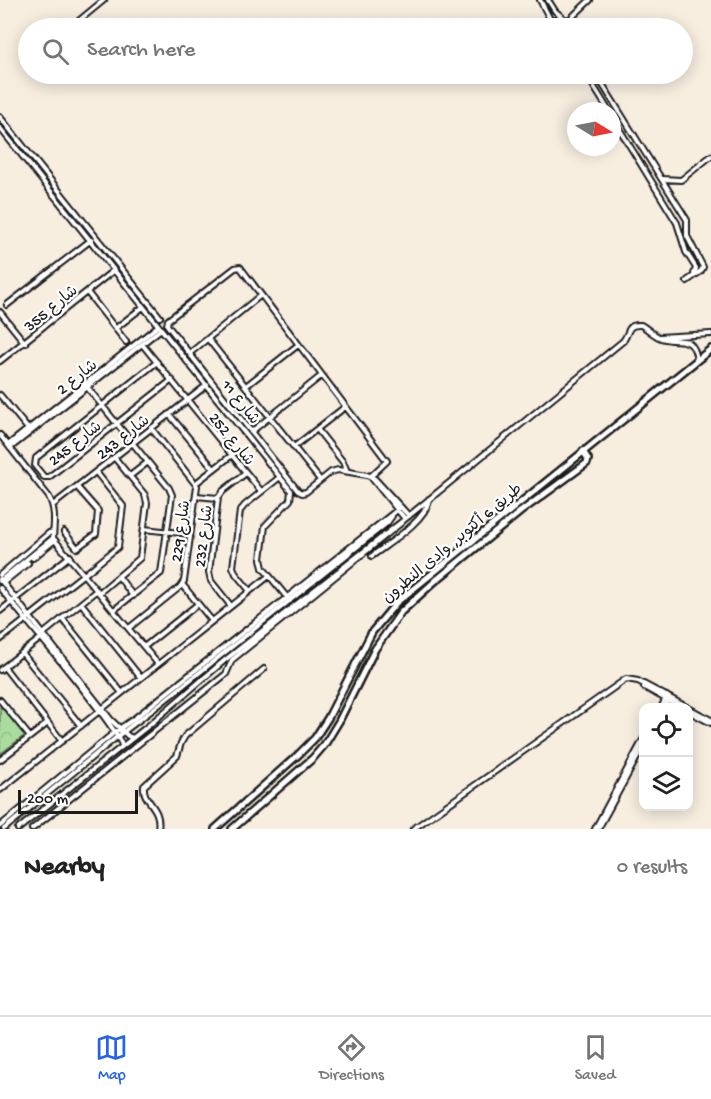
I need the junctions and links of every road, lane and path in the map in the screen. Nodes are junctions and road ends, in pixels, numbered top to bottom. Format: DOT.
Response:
graph roads {
  1 [pos="104,0"];
  2 [pos="540,0"];
  3 [pos="548,0"];
  4 [pos="590,0"];
  5 [pos="82,18"];
  6 [pos="548,18"];
  7 [pos="562,18"];
  8 [pos="571,18"];
  9 [pos="592,84"];
  10 [pos="602,84"];
  11 [pos="603,102"];
  12 [pos="0,117"];
  13 [pos="0,128"];
  14 [pos="621,132"];
  15 [pos="711,156"];
  16 [pos="662,179"];
  17 [pos="686,229"];
  18 [pos="680,230"];
  19 [pos="91,240"];
  20 [pos="696,268"];
  21 [pos="703,269"];
  22 [pos="114,270"];
  23 [pos="87,292"];
  24 [pos="261,296"];
  25 [pos="7,305"];
  26 [pos="143,307"];
  27 [pos="0,312"];
  28 [pos="160,317"];
  29 [pos="116,328"];
  30 [pos="160,328"];
  31 [pos="711,334"];
  32 [pos="659,337"];
  33 [pos="208,339"];
  34 [pos="126,342"];
  35 [pos="25,343"];
  36 [pos="142,344"];
  37 [pos="298,345"];
  38 [pos="711,349"];
  39 [pos="0,350"];
  40 [pos="189,353"];
  41 [pos="5,357"];
  42 [pos="697,360"];
  43 [pos="0,361"];
  44 [pos="157,362"];
  45 [pos="321,376"];
  46 [pos="172,380"];
  47 [pos="207,385"];
  48 [pos="246,386"];
  49 [pos="87,387"];
  50 [pos="81,389"];
  51 [pos="0,395"];
  52 [pos="187,400"];
  53 [pos="102,406"];
  54 [pos="345,407"];
  55 [pos="169,414"];
  56 [pos="270,417"];
  57 [pos="117,424"];
  58 [pos="151,428"];
  59 [pos="28,429"];
  60 [pos="317,429"];
  61 [pos="251,432"];
  62 [pos="0,435"];
  63 [pos="132,443"];
  64 [pos="9,447"];
  65 [pos="294,447"];
  66 [pos="583,451"];
  67 [pos="231,455"];
  68 [pos="114,457"];
  69 [pos="148,462"];
  70 [pos="214,469"];
  71 [pos="347,471"];
  72 [pos="96,472"];
  73 [pos="246,473"];
  74 [pos="130,476"];
  75 [pos="370,476"];
  76 [pos="280,477"];
  77 [pos="320,480"];
  78 [pos="196,483"];
  79 [pos="77,487"];
  80 [pos="261,491"];
  81 [pos="196,495"];
  82 [pos="218,498"];
  83 [pos="429,499"];
  84 [pos="53,505"];
  85 [pos="399,509"];
  86 [pos="405,519"];
  87 [pos="144,529"];
  88 [pos="167,531"];
  89 [pos="53,532"];
  90 [pos="64,532"];
  91 [pos="190,534"];
  92 [pos="54,539"];
  93 [pos="363,553"];
  94 [pos="70,556"];
  95 [pos="372,556"];
  96 [pos="0,574"];
  97 [pos="84,574"];
  98 [pos="269,576"];
  99 [pos="119,577"];
  100 [pos="1,582"];
  101 [pos="182,584"];
  102 [pos="99,591"];
  103 [pos="250,591"];
  104 [pos="133,596"];
  105 [pos="288,600"];
  106 [pos="13,601"];
  107 [pos="81,603"];
  108 [pos="198,604"];
  109 [pos="231,606"];
  110 [pos="114,610"];
  111 [pos="0,611"];
  112 [pos="27,618"];
  113 [pos="62,618"];
  114 [pos="212,621"];
  115 [pos="129,628"];
  116 [pos="42,636"];
  117 [pos="0,640"];
  118 [pos="144,647"];
  119 [pos="22,653"];
  120 [pos="225,660"];
  121 [pos="158,664"];
  122 [pos="230,664"];
  123 [pos="2,669"];
  124 [pos="264,669"];
  125 [pos="214,670"];
  126 [pos="141,678"];
  127 [pos="220,678"];
  128 [pos="122,693"];
  129 [pos="668,698"];
  130 [pos="0,700"];
  131 [pos="665,703"];
  132 [pos="675,703"];
  133 [pos="101,710"];
  134 [pos="693,713"];
  135 [pos="711,721"];
  136 [pos="48,723"];
  137 [pos="81,726"];
  138 [pos="122,730"];
  139 [pos="116,734"];
  140 [pos="30,737"];
  141 [pos="133,738"];
  142 [pos="62,741"];
  143 [pos="122,747"];
  144 [pos="638,752"];
  145 [pos="0,760"];
  146 [pos="0,790"];
  147 [pos="0,826"];
  148 [pos="416,828"];
  149 [pos="4,829"];
  150 [pos="18,829"];
  151 [pos="32,829"];
  152 [pos="158,829"];
  153 [pos="214,829"];
  154 [pos="232,829"];
  155 [pos="596,829"];
  1 -- 5 [label="street"];
  2 -- 6 [label="street"];
  3 -- 7 [label="street"];
  4 -- 8 [label="street"];
  9 -- 11 [label="street"];
  10 -- 16 [label="street"];
  12 -- 28 [label="street"];
  13 -- 19 [label="street, شارع 11"];
  14 -- 18 [label="street"];
  15 -- 16 [label="street"];
  16 -- 17 [label="street"];
  17 -- 18 [label="street"];
  17 -- 21 [label="street"];
  18 -- 20 [label="street"];
  19 -- 22 [label="street, شارع 11"];
  19 -- 25 [label="street"];
  20 -- 21 [label="street"];
  20 -- 21 [label="street"];
  22 -- 23 [label="street, شارع 355"];
  22 -- 26 [label="street, شارع 11"];
  23 -- 29 [label="street"];
  23 -- 35 [label="street, شارع 355"];
  24 -- 33 [label="street"];
  24 -- 37 [label="street"];
  24 -- 40 [label="street, شارع 11"];
  26 -- 29 [label="street"];
  26 -- 30 [label="street, شارع 11"];
  27 -- 35 [label="street"];
  29 -- 34 [label="street"];
  30 -- 36 [label="street, شارع 2"];
  30 -- 47 [label="street, شارع 11"];
  30 -- 50 [label="street, شارع 2"];
  31 -- 32 [label="street"];
  32 -- 42 [label="street"];
  32 -- 83 [label="street"];
  33 -- 40 [label="street"];
  33 -- 48 [label="street"];
  35 -- 41 [label="street, شارع 355"];
  36 -- 44 [label="street, شارع 252"];
  36 -- 49 [label="street, شارع 2"];
  37 -- 45 [label="street"];
  37 -- 48 [label="street"];
  38 -- 42 [label="street, طريق 6 أكتوبر, وادى النطرون"];
  39 -- 41 [label="street"];
  40 -- 61 [label="street, شارع 11"];
  41 -- 43 [label="street, شارع 355"];
  42 -- 66 [label="street, طريق 6 أكتوبر, وادى النطرون"];
  44 -- 46 [label="street, شارع 252"];
  44 -- 53 [label="street, شارع 245"];
  45 -- 54 [label="street"];
  45 -- 56 [label="street"];
  46 -- 52 [label="street, شارع 252"];
  46 -- 57 [label="street, شارع 245"];
  47 -- 52 [label="street, شارع 243"];
  47 -- 76 [label="street, شارع 11"];
  48 -- 56 [label="street"];
  49 -- 50 [label="street, شارع 2"];
  49 -- 53 [label="street"];
  50 -- 59 [label="street, شارع 2"];
  50 -- 64 [label="street, شارع 2"];
  51 -- 59 [label="street"];
  52 -- 55 [label="street, شارع 243"];
  52 -- 67 [label="street, شارع 252"];
  53 -- 57 [label="street"];
  53 -- 57 [label="street, شارع 245"];
  54 -- 60 [label="street"];
  54 -- 75 [label="street"];
  55 -- 58 [label="street, شارع 243"];
  55 -- 70 [label="street"];
  56 -- 61 [label="street"];
  56 -- 65 [label="street"];
  57 -- 63 [label="street"];
  58 -- 63 [label="street, شارع 243"];
  58 -- 78 [label="street, شارع 229"];
  59 -- 64 [label="street, شارع 2"];
  60 -- 65 [label="street"];
  60 -- 71 [label="street"];
  61 -- 77 [label="street, شارع 11"];
  62 -- 64 [label="street"];
  63 -- 68 [label="street, شارع 243"];
  63 -- 69 [label="street"];
  64 -- 84 [label="street"];
  65 -- 77 [label="street"];
  66 -- 153 [label="street, طريق 6 أكتوبر, وادى النطرون"];
  66 -- 154 [label="street, طريق 6 أكتوبر, وادى النطرون"];
  67 -- 70 [label="street"];
  67 -- 73 [label="street, شارع 252"];
  68 -- 72 [label="street, شارع 243"];
  68 -- 74 [label="street"];
  69 -- 74 [label="street"];
  69 -- 88 [label="street"];
  70 -- 78 [label="street"];
  71 -- 75 [label="street"];
  71 -- 77 [label="street"];
  72 -- 79 [label="street, شارع 243"];
  72 -- 97 [label="street"];
  73 -- 80 [label="street, شارع 252"];
  73 -- 82 [label="street, شارع 232"];
  74 -- 87 [label="street"];
  75 -- 85 [label="street"];
  76 -- 80 [label="street"];
  76 -- 98 [label="street, شارع 11"];
  78 -- 81 [label="street, شارع 229"];
  79 -- 84 [label="street, شارع 243"];
  79 -- 90 [label="street"];
  80 -- 103 [label="street"];
  81 -- 82 [label="street"];
  81 -- 91 [label="street, شارع 229"];
  82 -- 109 [label="street, شارع 232"];
  83 -- 86 [label="street"];
  83 -- 95 [label="street"];
  84 -- 89 [label="street"];
  85 -- 86 [label="street"];
  85 -- 105 [label="street"];
  86 -- 93 [label="street"];
  87 -- 88 [label="street"];
  87 -- 99 [label="street"];
  88 -- 91 [label="street"];
  88 -- 104 [label="street"];
  89 -- 92 [label="street"];
  89 -- 96 [label="street"];
  91 -- 101 [label="street, شارع 229"];
  92 -- 94 [label="street"];
  92 -- 100 [label="street"];
  93 -- 120 [label="street"];
  93 -- 122 [label="street"];
  94 -- 97 [label="street"];
  94 -- 106 [label="street"];
  97 -- 102 [label="street"];
  97 -- 112 [label="street"];
  98 -- 103 [label="street"];
  98 -- 105 [label="street"];
  99 -- 102 [label="street"];
  99 -- 104 [label="street"];
  100 -- 106 [label="street"];
  101 -- 108 [label="street"];
  101 -- 115 [label="street, شارع 229"];
  102 -- 107 [label="street"];
  102 -- 110 [label="street"];
  103 -- 109 [label="street"];
  104 -- 110 [label="street"];
  105 -- 138 [label="street"];
  106 -- 111 [label="street"];
  106 -- 112 [label="street"];
  107 -- 113 [label="street"];
  107 -- 126 [label="street"];
  108 -- 114 [label="street"];
  108 -- 118 [label="street"];
  109 -- 114 [label="street"];
  110 -- 115 [label="street"];
  112 -- 116 [label="street"];
  112 -- 117 [label="street"];
  113 -- 116 [label="street"];
  113 -- 128 [label="street"];
  114 -- 121 [label="street"];
  115 -- 118 [label="street"];
  116 -- 119 [label="street"];
  116 -- 133 [label="street"];
  118 -- 121 [label="street"];
  119 -- 123 [label="street"];
  119 -- 137 [label="street"];
  120 -- 122 [label="street"];
  120 -- 125 [label="street"];
  121 -- 126 [label="street"];
  122 -- 127 [label="street"];
  123 -- 136 [label="street"];
  124 -- 152 [label="street"];
  125 -- 127 [label="street"];
  125 -- 141 [label="street"];
  126 -- 128 [label="street"];
  127 -- 151 [label="street"];
  128 -- 133 [label="street"];
  129 -- 131 [label="street"];
  129 -- 132 [label="street"];
  129 -- 135 [label="street"];
  129 -- 148 [label="street"];
  130 -- 140 [label="street"];
  133 -- 137 [label="street"];
  133 -- 138 [label="street"];
  133 -- 139 [label="street"];
  134 -- 135 [label="street"];
  136 -- 140 [label="street"];
  136 -- 142 [label="street"];
  137 -- 142 [label="street"];
  138 -- 139 [label="street"];
  138 -- 141 [label="street"];
  139 -- 143 [label="street"];
  139 -- 147 [label="street"];
  139 -- 149 [label="street"];
  140 -- 145 [label="street"];
  141 -- 143 [label="street"];
  142 -- 146 [label="street"];
  143 -- 150 [label="street"];
  144 -- 155 [label="street"];
}
